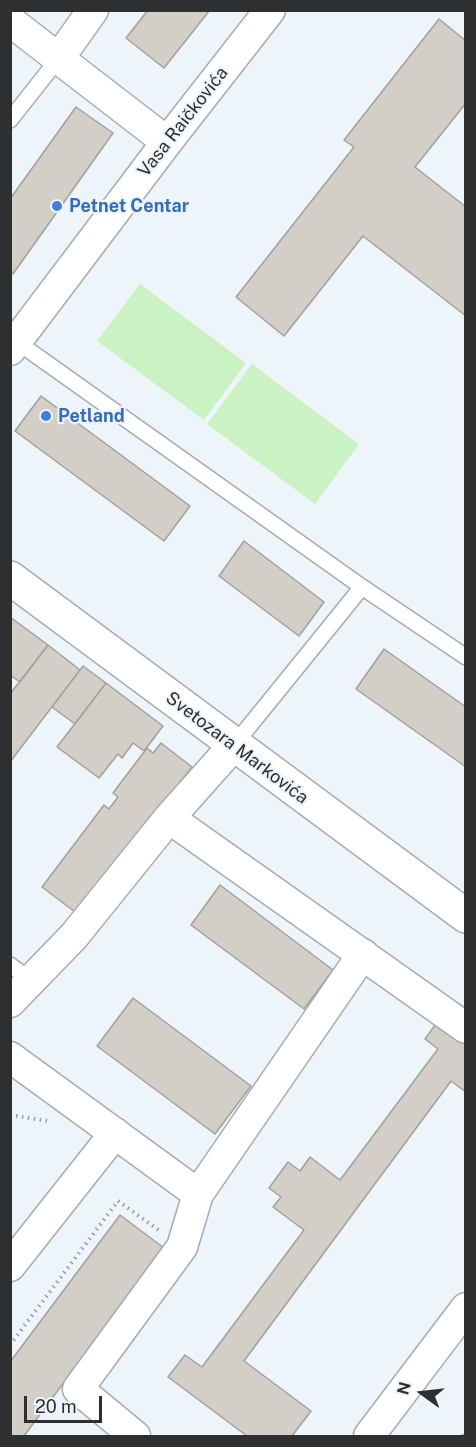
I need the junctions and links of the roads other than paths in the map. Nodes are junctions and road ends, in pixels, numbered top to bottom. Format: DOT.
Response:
graph roads {
  1 [pos="93,10"];
  2 [pos="270,10"];
  3 [pos="10,21"];
  4 [pos="58,58"];
  5 [pos="10,120"];
  6 [pos="167,142"];
  7 [pos="12,343"];
  8 [pos="10,578"];
  9 [pos="362,587"];
  10 [pos="465,657"];
  11 [pos="234,745"];
  12 [pos="169,818"];
  13 [pos="465,916"];
  14 [pos="363,954"];
  15 [pos="17,983"];
  16 [pos="465,1028"];
  17 [pos="10,1057"];
  18 [pos="115,1133"];
  19 [pos="198,1194"];
  20 [pos="10,1266"];
  21 [pos="465,1308"];
  22 [pos="135,1437"];
  23 [pos="369,1437"];
  1 -- 4 [label="street"];
  2 -- 6 [label="street, Vasa Raičkovića"];
  3 -- 4 [label="street"];
  4 -- 5 [label="lane"];
  4 -- 6 [label="street"];
  6 -- 7 [label="street, Vasa Raičkovića"];
  7 -- 9 [label="lane"];
  8 -- 11 [label="street, Svetozara Markovića"];
  9 -- 10 [label="lane"];
  9 -- 11 [label="lane"];
  11 -- 12 [label="street"];
  11 -- 13 [label="street, Svetozara Markovića"];
  12 -- 14 [label="street"];
  12 -- 15 [label="street"];
  14 -- 16 [label="street"];
  14 -- 19 [label="street"];
  17 -- 18 [label="street"];
  18 -- 19 [label="street"];
  18 -- 20 [label="street"];
  19 -- 22 [label="street"];
  21 -- 23 [label="street"];
}
